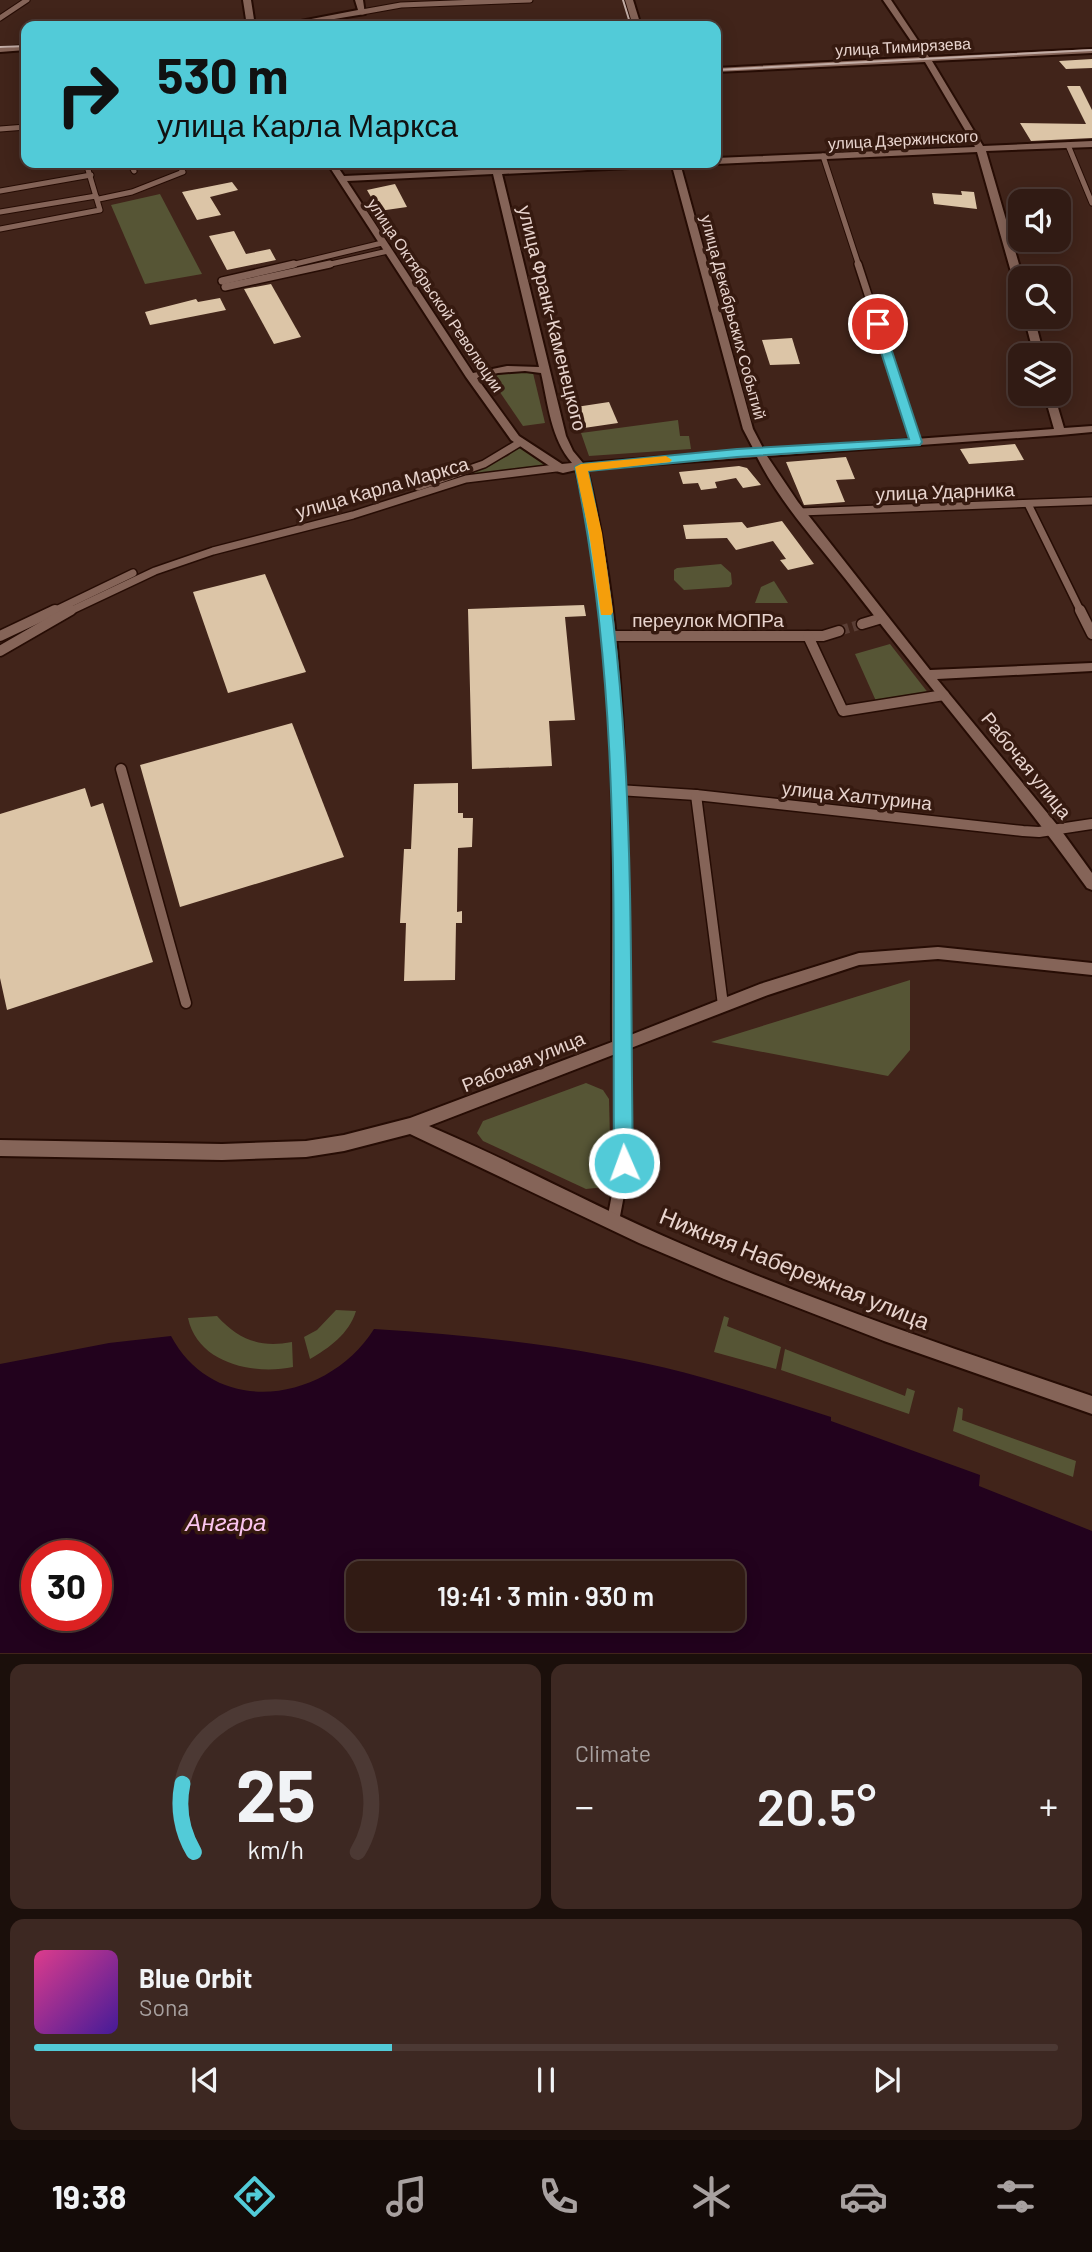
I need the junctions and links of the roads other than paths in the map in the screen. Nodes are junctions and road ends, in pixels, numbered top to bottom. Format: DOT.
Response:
graph roads {
  1 [pos="27,0"];
  2 [pos="247,0"];
  3 [pos="359,0"];
  4 [pos="530,0"];
  5 [pos="629,0"];
  6 [pos="887,0"];
  7 [pos="362,12"];
  8 [pos="0,18"];
  9 [pos="250,21"];
  10 [pos="309,21"];
  11 [pos="635,21"];
  12 [pos="21,42"];
  13 [pos="0,44"];
  14 [pos="21,48"];
  15 [pos="0,50"];
  16 [pos="1092,51"];
  17 [pos="926,59"];
  18 [pos="721,70"];
  19 [pos="21,127"];
  20 [pos="0,129"];
  21 [pos="1092,144"];
  22 [pos="1068,145"];
  23 [pos="980,149"];
  24 [pos="823,156"];
  25 [pos="721,161"];
  26 [pos="88,168"];
  27 [pos="132,168"];
  28 [pos="181,168"];
  29 [pos="334,168"];
  30 [pos="564,168"];
  31 [pos="677,168"];
  32 [pos="134,171"];
  33 [pos="497,171"];
  34 [pos="91,175"];
  35 [pos="340,179"];
  36 [pos="0,191"];
  37 [pos="97,197"];
  38 [pos="1092,203"];
  39 [pos="0,212"];
  40 [pos="0,229"];
  41 [pos="385,247"];
  42 [pos="1014,266"];
  43 [pos="224,284"];
  44 [pos="544,371"];
  45 [pos="471,377"];
  46 [pos="1052,406"];
  47 [pos="1092,429"];
  48 [pos="1060,432"];
  49 [pos="916,442"];
  50 [pos="519,443"];
  51 [pos="568,452"];
  52 [pos="759,452"];
  53 [pos="543,459"];
  54 [pos="581,467"];
  55 [pos="556,468"];
  56 [pos="585,483"];
  57 [pos="1092,501"];
  58 [pos="1028,503"];
  59 [pos="800,512"];
  60 [pos="882,618"];
  61 [pos="862,624"];
  62 [pos="839,631"];
  63 [pos="1092,634"];
  64 [pos="0,636"];
  65 [pos="608,636"];
  66 [pos="808,636"];
  67 [pos="0,651"];
  68 [pos="1092,667"];
  69 [pos="927,675"];
  70 [pos="944,695"];
  71 [pos="121,769"];
  72 [pos="618,790"];
  73 [pos="696,795"];
  74 [pos="1092,824"];
  75 [pos="1053,830"];
  76 [pos="1092,884"];
  77 [pos="1092,969"];
  78 [pos="186,1003"];
  79 [pos="723,1005"];
  80 [pos="620,1044"];
  81 [pos="410,1126"];
  82 [pos="0,1148"];
  83 [pos="613,1221"];
  84 [pos="1092,1405"];
  1 -- 8 [label="street"];
  2 -- 9 [label="main road"];
  3 -- 7 [label="main road"];
  4 -- 7 [label="street"];
  5 -- 11 [label="main road"];
  6 -- 17 [label="main road"];
  7 -- 10 [label="main road"];
  12 -- 13 [label="main road"];
  14 -- 15 [label="main road"];
  16 -- 17 [label="main road, улица Тимирязева"];
  17 -- 18 [label="main road, улица Тимирязева"];
  17 -- 23 [label="main road"];
  19 -- 20 [label="street"];
  21 -- 22 [label="main road, улица Дзержинского"];
  22 -- 23 [label="main road, улица Дзержинского"];
  22 -- 38 [label="street"];
  23 -- 24 [label="main road, улица Дзержинского"];
  23 -- 42 [label="main road"];
  24 -- 25 [label="main road, улица Дзержинского"];
  24 -- 49 [label="street"];
  26 -- 34 [label="street"];
  27 -- 32 [label="street"];
  28 -- 37 [label="street"];
  29 -- 35 [label="main road, улица Октябрьской Революции"];
  30 -- 33 [label="main road"];
  31 -- 52 [label="main road, улица Декабрьских Событий"];
  33 -- 35 [label="main road"];
  33 -- 44 [label="main road, улица Франк-Каменецкого"];
  34 -- 36 [label="street"];
  34 -- 37 [label="street"];
  35 -- 41 [label="main road, улица Октябрьской Революции"];
  37 -- 39 [label="street"];
  37 -- 40 [label="street"];
  41 -- 43 [label="street"];
  41 -- 45 [label="main road, улица Октябрьской Революции"];
  44 -- 45 [label="main road"];
  44 -- 51 [label="main road, улица Франк-Каменецкого"];
  45 -- 50 [label="main road, улица Октябрьской Революции"];
  46 -- 48 [label="main road"];
  47 -- 48 [label="main road, улица Карла Маркса"];
  48 -- 49 [label="main road, улица Карла Маркса"];
  49 -- 52 [label="main road, улица Карла Маркса"];
  50 -- 53 [label="main road"];
  50 -- 64 [label="street"];
  51 -- 53 [label="main road"];
  51 -- 54 [label="main road, улица Франк-Каменецкого"];
  52 -- 54 [label="main road, улица Карла Маркса"];
  52 -- 59 [label="main road, улица Декабрьских Событий"];
  53 -- 55 [label="main road"];
  54 -- 55 [label="main road, улица Карла Маркса"];
  54 -- 56 [label="main road, улица Франк-Каменецкого"];
  55 -- 56 [label="main road"];
  55 -- 67 [label="street, улица Карла Маркса"];
  56 -- 65 [label="main road, улица Франк-Каменецкого"];
  57 -- 58 [label="street, улица Ударника"];
  58 -- 59 [label="street, улица Ударника"];
  58 -- 63 [label="street"];
  59 -- 60 [label="main road, улица Декабрьских Событий"];
  60 -- 61 [label="street"];
  60 -- 69 [label="main road, улица Декабрьских Событий"];
  62 -- 66 [label="street, переулок МОПРа"];
  65 -- 66 [label="street, переулок МОПРа"];
  65 -- 72 [label="main road, улица Франк-Каменецкого"];
  66 -- 70 [label="street, переулок МОПРа"];
  68 -- 69 [label="main road"];
  69 -- 70 [label="main road, Рабочая улица"];
  70 -- 75 [label="main road, Рабочая улица"];
  71 -- 78 [label="street"];
  72 -- 73 [label="street, улица Халтурина"];
  72 -- 80 [label="main road, улица Франк-Каменецкого"];
  73 -- 75 [label="street, улица Халтурина"];
  73 -- 79 [label="street"];
  74 -- 75 [label="street, улица Халтурина"];
  75 -- 76 [label="main road, Рабочая улица"];
  77 -- 79 [label="main road, Рабочая улица"];
  79 -- 80 [label="main road, Рабочая улица"];
  80 -- 81 [label="main road, Рабочая улица"];
  80 -- 83 [label="street, улица Франк-Каменецкого"];
  81 -- 82 [label="main road, Рабочая улица"];
  81 -- 83 [label="main road, Нижняя Набережная улица"];
  83 -- 84 [label="main road, Нижняя Набережная улица"];
}
